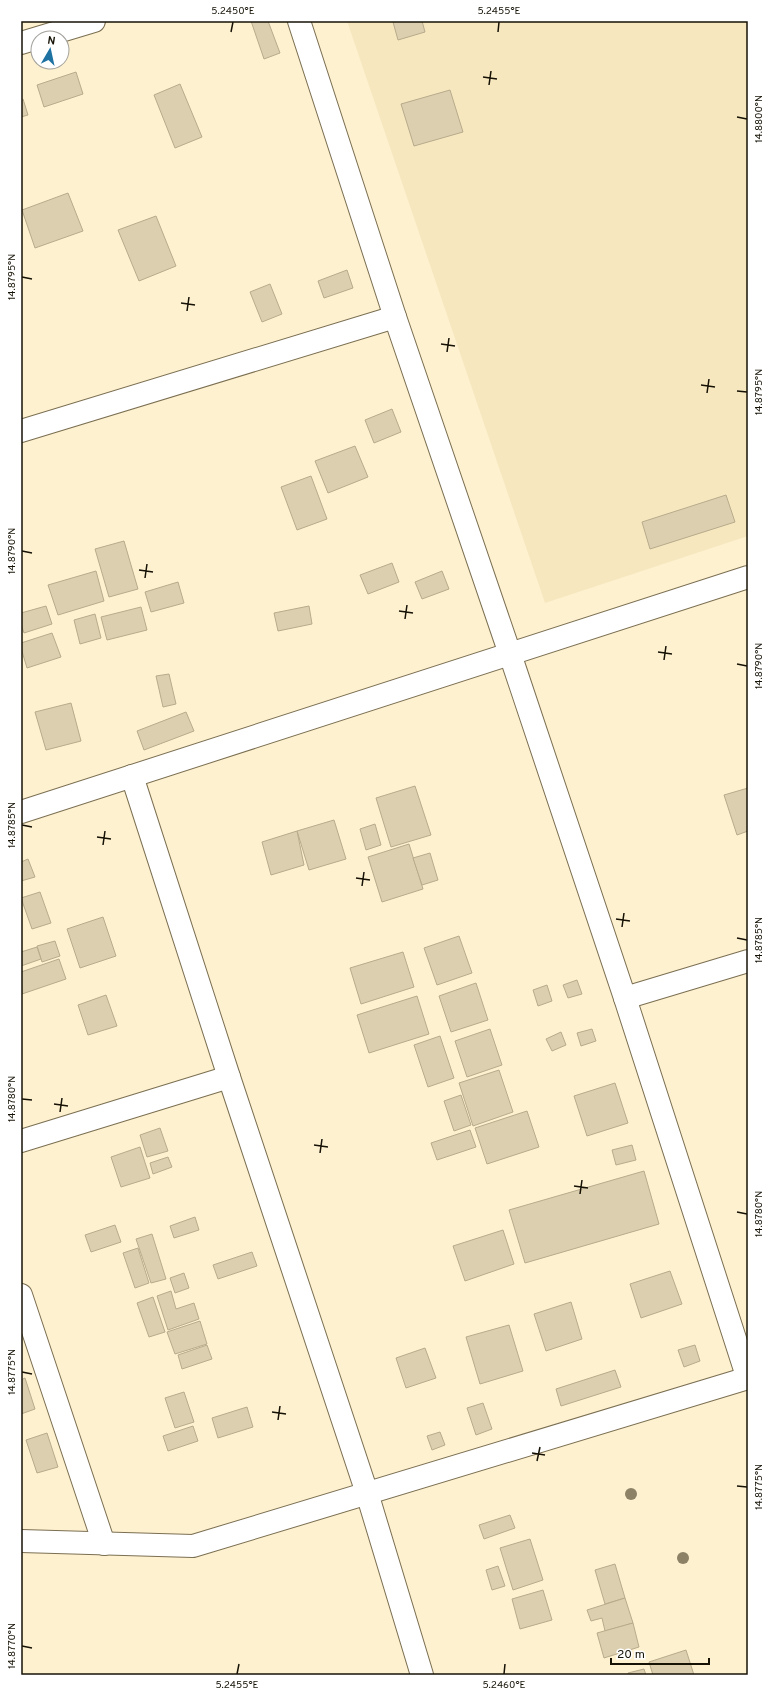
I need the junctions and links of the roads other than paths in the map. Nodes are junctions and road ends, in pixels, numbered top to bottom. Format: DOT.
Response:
graph roads {
  1 [pos="94,21"];
  2 [pos="299,21"];
  3 [pos="21,43"];
  4 [pos="395,317"];
  5 [pos="21,431"];
  6 [pos="748,577"];
  7 [pos="510,654"];
  8 [pos="132,776"];
  9 [pos="21,812"];
  10 [pos="748,961"];
  11 [pos="625,998"];
  12 [pos="229,1077"];
  13 [pos="21,1141"];
  14 [pos="21,1295"];
  15 [pos="748,1378"];
  16 [pos="367,1493"];
  17 [pos="21,1541"];
  18 [pos="104,1544"];
  19 [pos="422,1675"];
  1 -- 3 [label="street"];
  2 -- 4 [label="street"];
  4 -- 5 [label="street"];
  4 -- 7 [label="street"];
  6 -- 7 [label="street"];
  7 -- 8 [label="street"];
  7 -- 11 [label="street"];
  8 -- 9 [label="street"];
  8 -- 12 [label="street"];
  10 -- 11 [label="street"];
  11 -- 15 [label="street"];
  12 -- 13 [label="street"];
  12 -- 16 [label="street"];
  14 -- 18 [label="street"];
  15 -- 16 [label="street"];
  16 -- 18 [label="street"];
  16 -- 19 [label="street"];
  17 -- 18 [label="street"];
}
